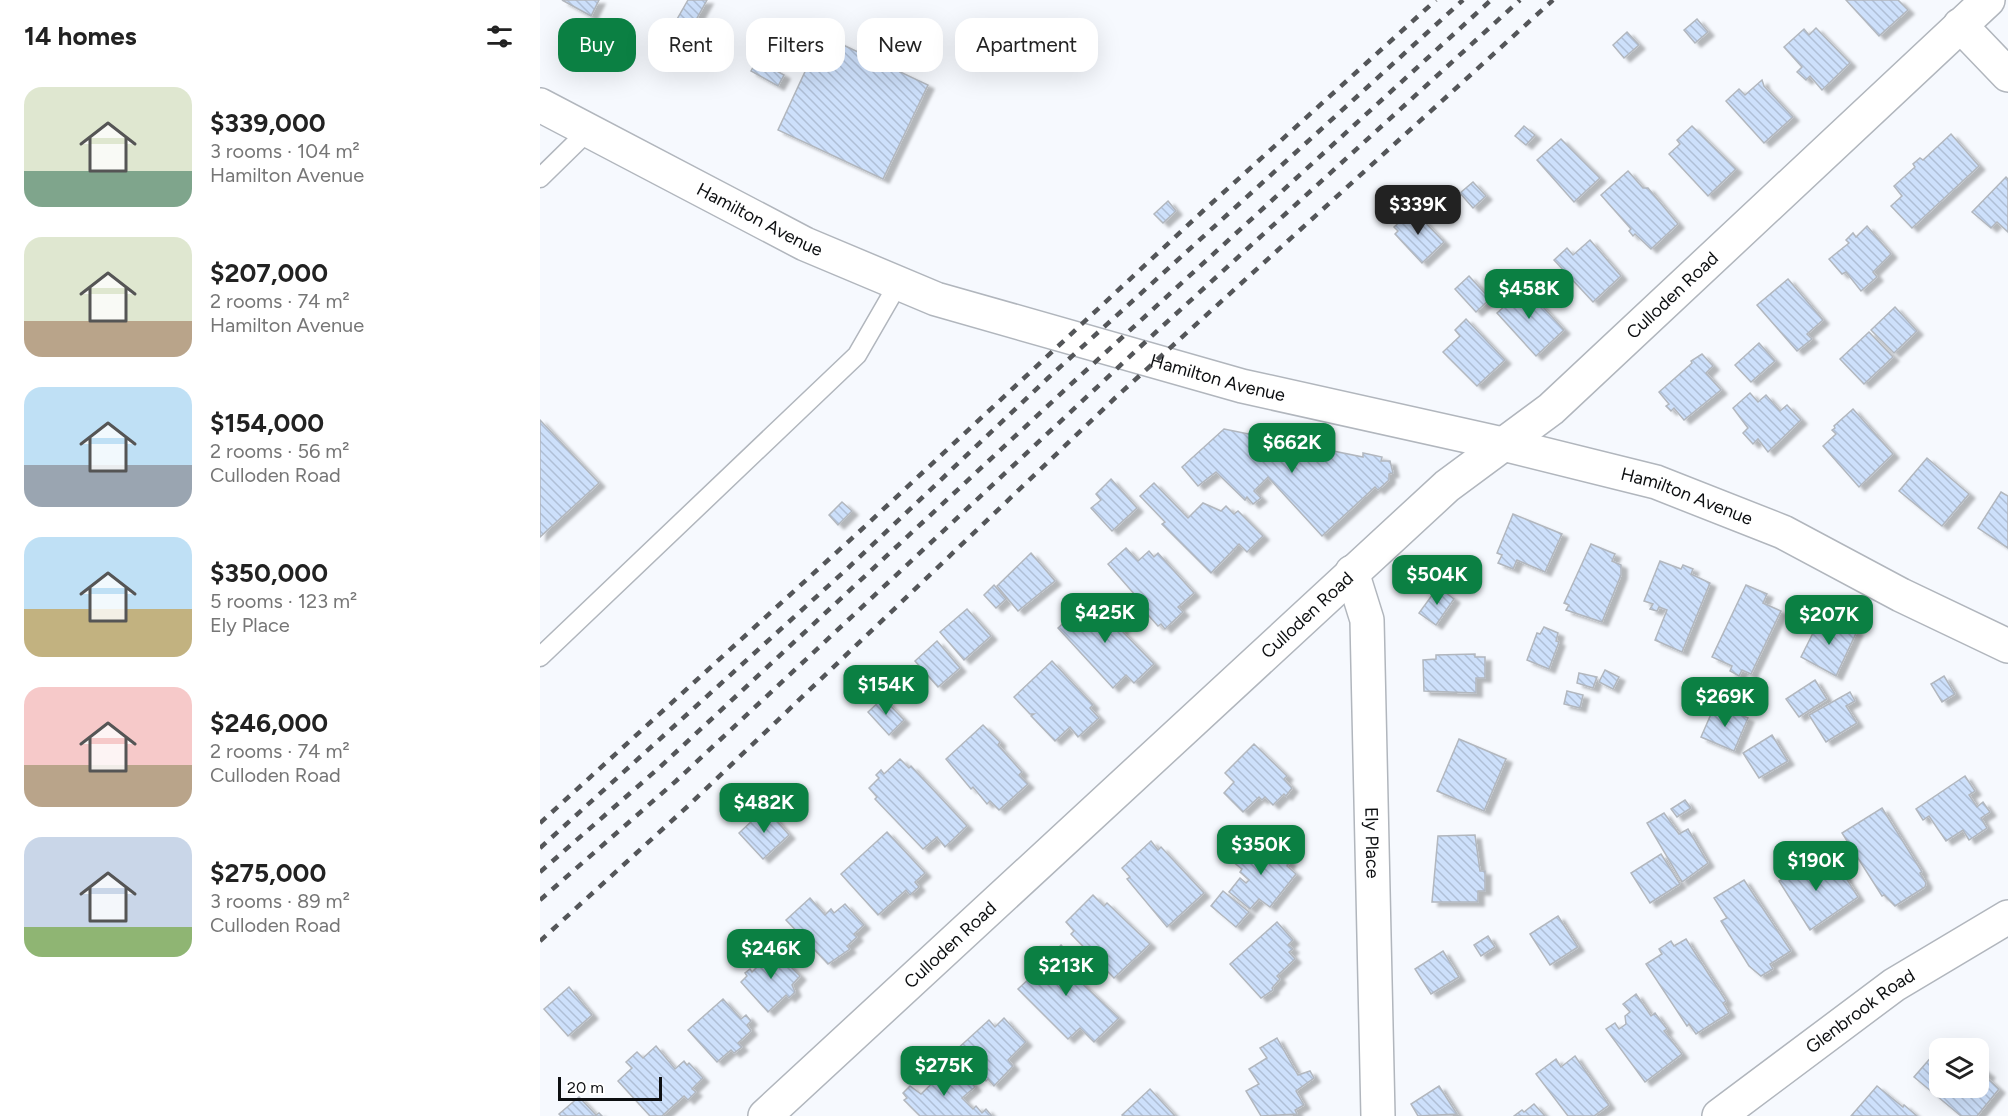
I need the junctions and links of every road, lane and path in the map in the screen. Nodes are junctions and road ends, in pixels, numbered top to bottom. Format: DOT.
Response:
graph roads {
  1 [pos="1988,0"];
  2 [pos="1960,25"];
  3 [pos="2008,75"];
  4 [pos="540,105"];
  5 [pos="588,131"];
  6 [pos="540,178"];
  7 [pos="897,284"];
  8 [pos="1503,444"];
  9 [pos="1352,572"];
  10 [pos="2008,646"];
  11 [pos="540,657"];
  12 [pos="2008,917"];
  13 [pos="765,1116"];
  14 [pos="1378,1116"];
  15 [pos="1719,1116"];
  1 -- 2 [label="street, Culloden Road"];
  2 -- 3 [label="street"];
  2 -- 8 [label="street, Culloden Road"];
  4 -- 5 [label="street, Hamilton Avenue"];
  5 -- 6 [label="lane"];
  5 -- 7 [label="street, Hamilton Avenue"];
  7 -- 8 [label="street, Hamilton Avenue"];
  7 -- 11 [label="lane"];
  8 -- 9 [label="street, Culloden Road"];
  8 -- 10 [label="street, Hamilton Avenue"];
  9 -- 13 [label="street, Culloden Road"];
  9 -- 14 [label="street, Ely Place"];
  12 -- 15 [label="street, Glenbrook Road"];
}
